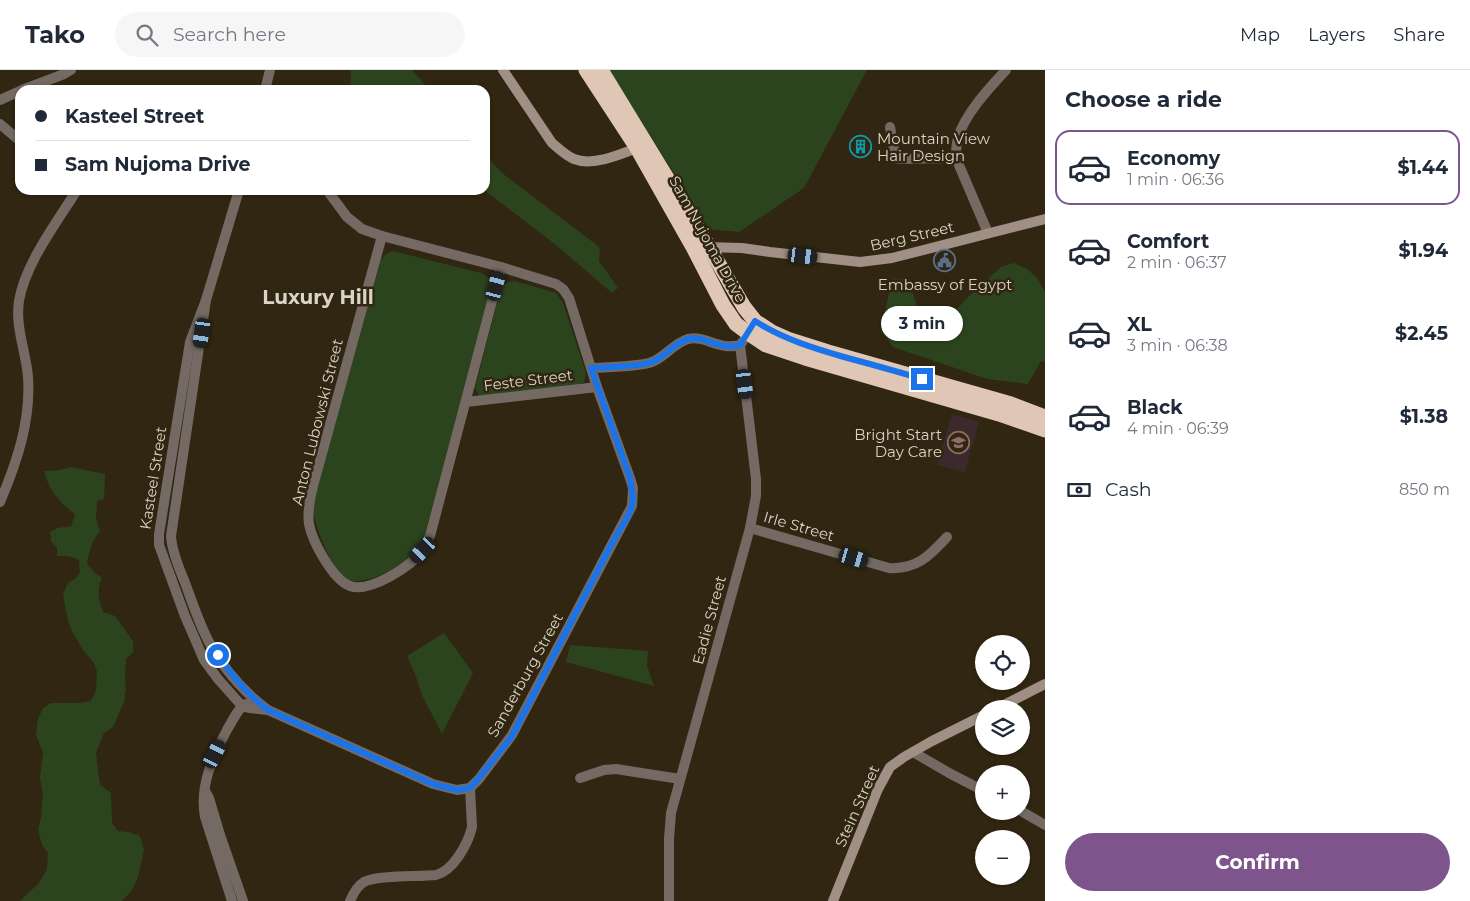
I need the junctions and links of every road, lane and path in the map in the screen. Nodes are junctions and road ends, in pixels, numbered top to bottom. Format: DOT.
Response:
graph roads {
  1 [pos="71,70"];
  2 [pos="270,70"];
  3 [pos="503,70"];
  4 [pos="586,70"];
  5 [pos="601,70"];
  6 [pos="1006,70"];
  7 [pos="34,85"];
  8 [pos="266,85"];
  9 [pos="15,93"];
  10 [pos="0,100"];
  11 [pos="0,124"];
  12 [pos="890,127"];
  13 [pos="15,137"];
  14 [pos="642,146"];
  15 [pos="956,158"];
  16 [pos="73,195"];
  17 [pos="238,195"];
  18 [pos="330,195"];
  19 [pos="1045,219"];
  20 [pos="988,233"];
  21 [pos="382,236"];
  22 [pos="693,247"];
  23 [pos="710,247"];
  24 [pos="501,267"];
  25 [pos="206,300"];
  26 [pos="748,333"];
  27 [pos="591,368"];
  28 [pos="597,387"];
  29 [pos="466,402"];
  30 [pos="1045,417"];
  31 [pos="1045,430"];
  32 [pos="0,502"];
  33 [pos="750,528"];
  34 [pos="947,537"];
  35 [pos="1045,684"];
  36 [pos="254,699"];
  37 [pos="1014,700"];
  38 [pos="242,706"];
  39 [pos="268,710"];
  40 [pos="975,720"];
  41 [pos="913,752"];
  42 [pos="580,778"];
  43 [pos="680,779"];
  44 [pos="975,786"];
  45 [pos="470,788"];
  46 [pos="205,790"];
  47 [pos="1030,816"];
  48 [pos="1045,825"];
  49 [pos="232,901"];
  50 [pos="243,901"];
  51 [pos="350,901"];
  52 [pos="669,901"];
  53 [pos="832,901"];
  1 -- 7 [label="street"];
  2 -- 8 [label="street"];
  3 -- 14 [label="street"];
  4 -- 14 [label="highway, Sam Nujoma Drive"];
  5 -- 14 [label="highway, Sam Nujoma Drive"];
  6 -- 15 [label="street"];
  9 -- 10 [label="street"];
  11 -- 13 [label="street"];
  12 -- 15 [label="street"];
  14 -- 22 [label="highway, Sam Nujoma Drive"];
  14 -- 23 [label="highway, Sam Nujoma Drive"];
  15 -- 20 [label="street"];
  16 -- 32 [label="street"];
  17 -- 25 [label="street, Kasteel Street"];
  18 -- 21 [label="street"];
  19 -- 20 [label="street, Berg Street"];
  20 -- 23 [label="street, Berg Street"];
  21 -- 24 [label="street"];
  21 -- 29 [label="street, Anton Lubowski Street"];
  22 -- 23 [label="street, Berg Street"];
  22 -- 26 [label="highway, Sam Nujoma Drive"];
  23 -- 26 [label="highway, Sam Nujoma Drive"];
  24 -- 27 [label="street"];
  24 -- 29 [label="street, Anton Lubowski Street"];
  25 -- 36 [label="street, Kasteel Street"];
  25 -- 38 [label="street, Kasteel Street"];
  26 -- 27 [label="street, Feste Street"];
  26 -- 30 [label="highway, Sam Nujoma Drive"];
  26 -- 31 [label="highway, Sam Nujoma Drive"];
  26 -- 33 [label="street, Eadie Street"];
  27 -- 28 [label="street, Feste Street"];
  28 -- 29 [label="street, Feste Street"];
  28 -- 45 [label="street, Sanderburg Street"];
  33 -- 34 [label="street, Irle Street"];
  33 -- 43 [label="street, Eadie Street"];
  35 -- 37 [label="street"];
  36 -- 38 [label="street"];
  36 -- 39 [label="street, Kasteel Street"];
  38 -- 39 [label="street, Kasteel Street"];
  38 -- 46 [label="street"];
  39 -- 45 [label="street, Kasteel Street"];
  40 -- 41 [label="street, Stein Street"];
  41 -- 44 [label="street"];
  41 -- 53 [label="street, Stein Street"];
  42 -- 43 [label="street"];
  43 -- 52 [label="street, Eadie Street"];
  45 -- 51 [label="street"];
  46 -- 49 [label="street"];
  46 -- 50 [label="street"];
  47 -- 48 [label="street"];
}
